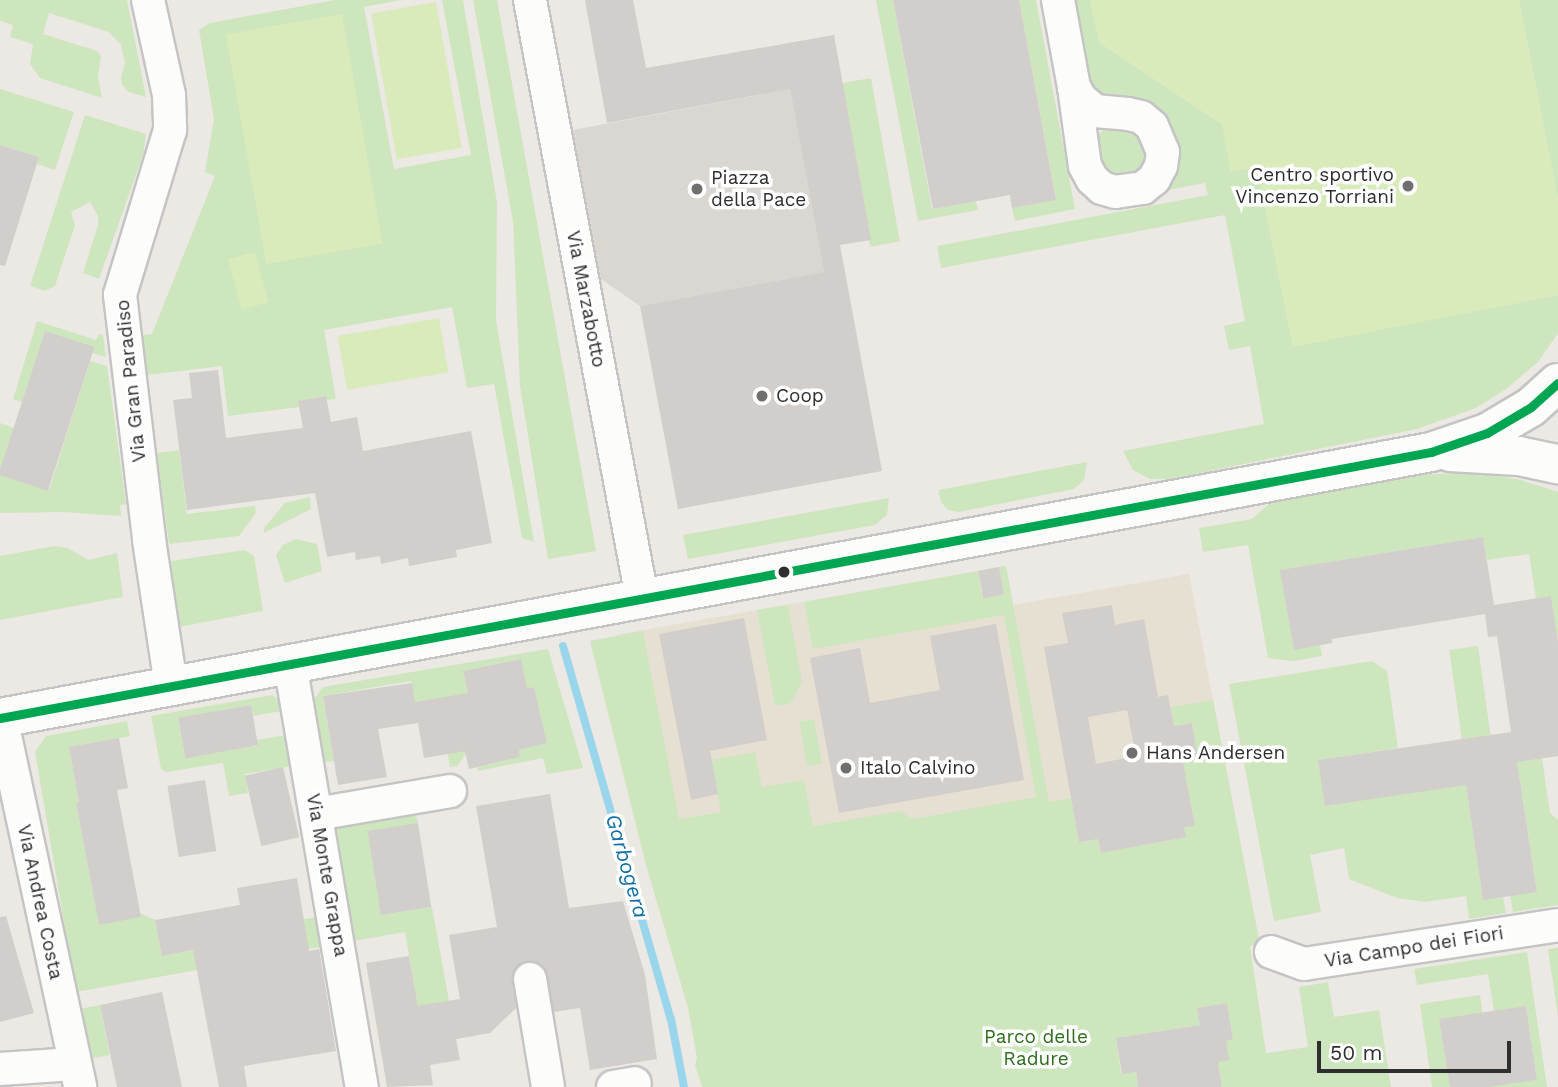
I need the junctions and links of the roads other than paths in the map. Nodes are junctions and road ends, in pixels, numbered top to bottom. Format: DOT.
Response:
graph roads {
  1 [pos="148,0"];
  2 [pos="530,0"];
  3 [pos="1058,0"];
  4 [pos="1074,87"];
  5 [pos="1558,383"];
  6 [pos="1431,452"];
  7 [pos="1558,464"];
  8 [pos="642,598"];
  9 [pos="290,663"];
  10 [pos="171,685"];
  11 [pos="1,717"];
  12 [pos="450,791"];
  13 [pos="316,814"];
  14 [pos="1558,925"];
  15 [pos="1271,952"];
  16 [pos="530,979"];
  17 [pos="0,1069"];
  18 [pos="77,1075"];
  19 [pos="362,1087"];
  20 [pos="548,1087"];
  1 -- 10 [label="street, Via Gran Paradiso"];
  2 -- 8 [label="street, Via Marzabotto"];
  3 -- 4 [label="street"];
  5 -- 6 [label="street"];
  6 -- 7 [label="street"];
  6 -- 8 [label="street"];
  8 -- 9 [label="street"];
  9 -- 10 [label="street"];
  9 -- 13 [label="street, Via Monte Grappa"];
  10 -- 11 [label="street"];
  11 -- 18 [label="street, Via Andrea Costa"];
  12 -- 13 [label="street"];
  13 -- 19 [label="street, Via Monte Grappa"];
  14 -- 15 [label="street, Via Campo dei Fiori"];
  16 -- 20 [label="street"];
  17 -- 18 [label="street"];
}
